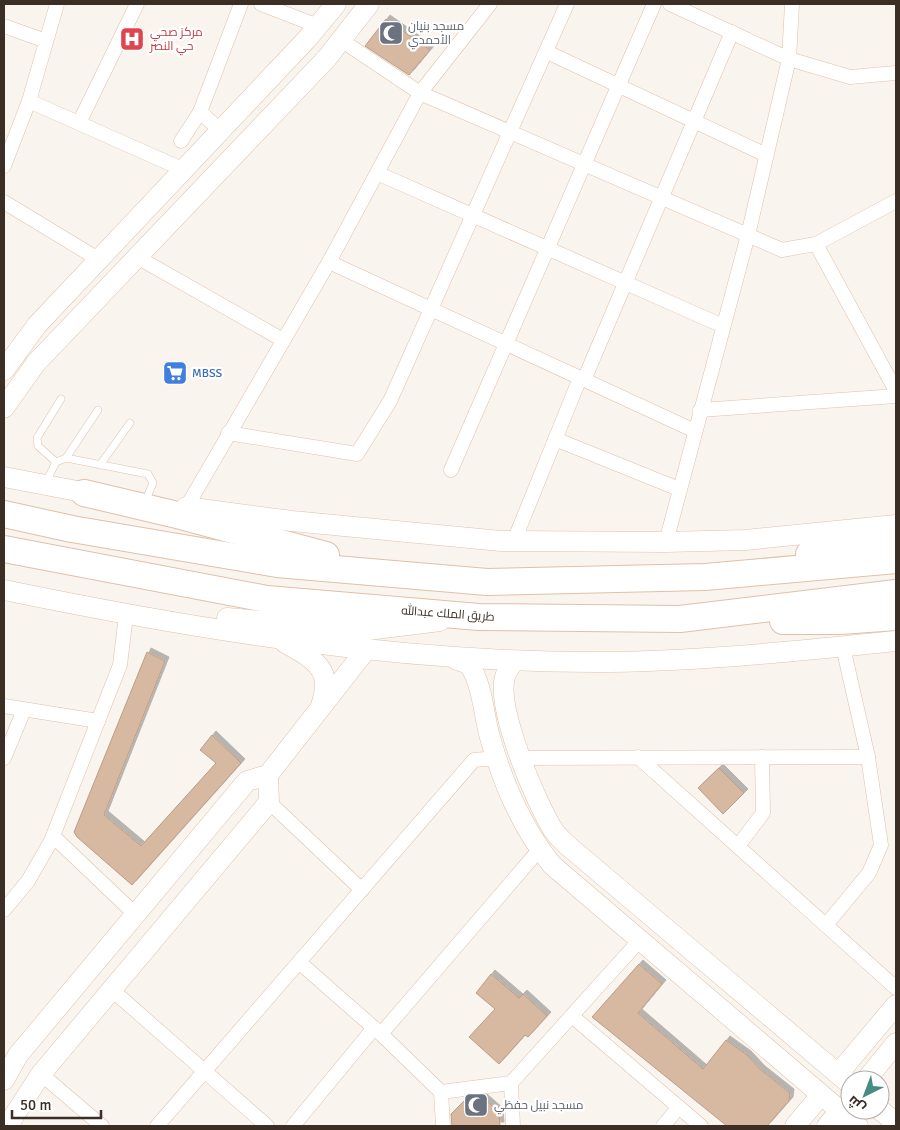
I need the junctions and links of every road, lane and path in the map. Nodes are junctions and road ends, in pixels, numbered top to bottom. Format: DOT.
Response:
graph roads {
  1 [pos="57,4"];
  2 [pos="136,4"];
  3 [pos="241,4"];
  4 [pos="262,4"];
  5 [pos="336,4"];
  6 [pos="369,4"];
  7 [pos="490,4"];
  8 [pos="567,4"];
  9 [pos="654,4"];
  10 [pos="670,4"];
  11 [pos="792,4"];
  12 [pos="4,26"];
  13 [pos="318,26"];
  14 [pos="732,32"];
  15 [pos="341,40"];
  16 [pos="46,41"];
  17 [pos="547,52"];
  18 [pos="789,59"];
  19 [pos="896,73"];
  20 [pos="618,86"];
  21 [pos="420,93"];
  22 [pos="29,100"];
  23 [pos="200,112"];
  24 [pos="694,122"];
  25 [pos="79,123"];
  26 [pos="219,129"];
  27 [pos="511,132"];
  28 [pos="181,141"];
  29 [pos="766,156"];
  30 [pos="584,164"];
  31 [pos="4,166"];
  32 [pos="182,169"];
  33 [pos="377,173"];
  34 [pos="662,198"];
  35 [pos="896,200"];
  36 [pos="4,202"];
  37 [pos="474,216"];
  38 [pos="748,235"];
  39 [pos="816,244"];
  40 [pos="548,249"];
  41 [pos="137,257"];
  42 [pos="98,259"];
  43 [pos="329,262"];
  44 [pos="625,283"];
  45 [pos="431,309"];
  46 [pos="723,326"];
  47 [pos="283,340"];
  48 [pos="506,344"];
  49 [pos="4,370"];
  50 [pos="4,374"];
  51 [pos="582,379"];
  52 [pos="20,386"];
  53 [pos="896,391"];
  54 [pos="896,396"];
  55 [pos="62,399"];
  56 [pos="4,408"];
  57 [pos="98,410"];
  58 [pos="700,410"];
  59 [pos="130,423"];
  60 [pos="695,432"];
  61 [pos="228,433"];
  62 [pos="555,439"];
  63 [pos="66,458"];
  64 [pos="56,462"];
  65 [pos="100,465"];
  66 [pos="451,470"];
  67 [pos="4,476"];
  68 [pos="44,485"];
  69 [pos="680,489"];
  70 [pos="84,494"];
  71 [pos="145,502"];
  72 [pos="186,508"];
  73 [pos="4,514"];
  74 [pos="896,525"];
  75 [pos="896,535"];
  76 [pos="514,541"];
  77 [pos="666,542"];
  78 [pos="4,550"];
  79 [pos="896,560"];
  80 [pos="705,576"];
  81 [pos="487,582"];
  82 [pos="4,590"];
  83 [pos="896,593"];
  84 [pos="126,616"];
  85 [pos="479,617"];
  86 [pos="896,617"];
  87 [pos="680,619"];
  88 [pos="274,638"];
  89 [pos="896,641"];
  90 [pos="843,647"];
  91 [pos="365,651"];
  92 [pos="447,657"];
  93 [pos="514,661"];
  94 [pos="4,706"];
  95 [pos="321,707"];
  96 [pos="24,710"];
  97 [pos="98,721"];
  98 [pos="638,757"];
  99 [pos="762,757"];
  100 [pos="868,757"];
  101 [pos="4,758"];
  102 [pos="497,758"];
  103 [pos="521,758"];
  104 [pos="268,775"];
  105 [pos="268,802"];
  106 [pos="53,836"];
  107 [pos="738,846"];
  108 [pos="540,850"];
  109 [pos="362,890"];
  110 [pos="4,910"];
  111 [pos="136,914"];
  112 [pos="826,925"];
  113 [pos="640,940"];
  114 [pos="299,962"];
  115 [pos="896,988"];
  116 [pos="111,989"];
  117 [pos="896,1005"];
  118 [pos="573,1017"];
  119 [pos="378,1031"];
  120 [pos="896,1043"];
  121 [pos="850,1070"];
  122 [pos="874,1070"];
  123 [pos="204,1071"];
  124 [pos="41,1074"];
  125 [pos="840,1076"];
  126 [pos="4,1080"];
  127 [pos="512,1083"];
  128 [pos="441,1092"];
  129 [pos="821,1095"];
  130 [pos="679,1107"];
  131 [pos="840,1111"];
  132 [pos="9,1126"];
  133 [pos="102,1126"];
  134 [pos="157,1126"];
  135 [pos="268,1126"];
  136 [pos="293,1126"];
  137 [pos="443,1126"];
  138 [pos="513,1126"];
  139 [pos="663,1126"];
  140 [pos="701,1126"];
  141 [pos="795,1126"];
  142 [pos="827,1126"];
  1 -- 16 [label="street"];
  2 -- 25 [label="street"];
  3 -- 23 [label="street"];
  4 -- 13 [label="street"];
  5 -- 13 [label="street"];
  6 -- 15 [label="street"];
  7 -- 21 [label="street"];
  8 -- 17 [label="street"];
  9 -- 20 [label="street"];
  10 -- 14 [label="street"];
  11 -- 18 [label="street"];
  12 -- 16 [label="street"];
  13 -- 26 [label="street"];
  14 -- 18 [label="street"];
  14 -- 24 [label="street"];
  15 -- 21 [label="street"];
  15 -- 41 [label="street"];
  16 -- 22 [label="street"];
  17 -- 20 [label="street"];
  17 -- 27 [label="street"];
  18 -- 19 [label="street"];
  18 -- 29 [label="street"];
  20 -- 24 [label="street"];
  20 -- 30 [label="street"];
  21 -- 27 [label="street"];
  21 -- 33 [label="street"];
  22 -- 25 [label="street"];
  22 -- 31 [label="street"];
  23 -- 26 [label="street"];
  23 -- 28 [label="street"];
  24 -- 29 [label="street"];
  24 -- 34 [label="street"];
  25 -- 32 [label="street"];
  26 -- 32 [label="street"];
  27 -- 30 [label="street"];
  27 -- 37 [label="street"];
  29 -- 38 [label="street"];
  30 -- 34 [label="street"];
  30 -- 40 [label="street"];
  32 -- 42 [label="street"];
  33 -- 37 [label="street"];
  33 -- 43 [label="street"];
  34 -- 38 [label="street"];
  34 -- 44 [label="street"];
  35 -- 39 [label="street"];
  36 -- 42 [label="street"];
  37 -- 40 [label="street"];
  37 -- 45 [label="street"];
  38 -- 39 [label="street"];
  38 -- 46 [label="street"];
  39 -- 53 [label="street"];
  40 -- 44 [label="street"];
  40 -- 48 [label="street"];
  41 -- 47 [label="street"];
  41 -- 52 [label="street"];
  42 -- 49 [label="street"];
  43 -- 45 [label="street"];
  43 -- 47 [label="street"];
  44 -- 46 [label="street"];
  44 -- 51 [label="street"];
  45 -- 48 [label="street"];
  45 -- 61 [label="street"];
  46 -- 58 [label="street"];
  47 -- 61 [label="street"];
  48 -- 51 [label="street"];
  48 -- 66 [label="street"];
  50 -- 52 [label="street"];
  51 -- 60 [label="street"];
  51 -- 62 [label="street"];
  52 -- 56 [label="street"];
  54 -- 58 [label="street"];
  55 -- 64 [label="lane"];
  57 -- 63 [label="lane"];
  58 -- 60 [label="street"];
  59 -- 65 [label="lane"];
  60 -- 69 [label="street"];
  61 -- 72 [label="street"];
  62 -- 69 [label="street"];
  62 -- 76 [label="street"];
  63 -- 64 [label="lane"];
  63 -- 65 [label="lane"];
  64 -- 68 [label="lane"];
  65 -- 71 [label="lane"];
  67 -- 68 [label="street"];
  68 -- 70 [label="street"];
  69 -- 77 [label="street"];
  70 -- 71 [label="street"];
  70 -- 81 [label="highway"];
  71 -- 72 [label="street"];
  72 -- 76 [label="street"];
  73 -- 81 [label="highway"];
  74 -- 77 [label="street"];
  75 -- 80 [label="highway"];
  76 -- 77 [label="street"];
  78 -- 85 [label="highway, طريق الملك عبدالله"];
  79 -- 80 [label="highway"];
  80 -- 81 [label="highway"];
  82 -- 84 [label="street"];
  83 -- 87 [label="highway, طريق الملك عبدالله"];
  84 -- 85 [label="street"];
  84 -- 88 [label="street"];
  84 -- 97 [label="street"];
  85 -- 87 [label="highway, طريق الملك عبدالله"];
  86 -- 87 [label="highway"];
  88 -- 91 [label="street"];
  88 -- 95 [label="street"];
  89 -- 90 [label="street"];
  90 -- 93 [label="street"];
  90 -- 100 [label="street"];
  91 -- 92 [label="street"];
  91 -- 95 [label="street"];
  92 -- 93 [label="street"];
  92 -- 102 [label="street"];
  93 -- 103 [label="street"];
  94 -- 96 [label="street"];
  95 -- 104 [label="street"];
  96 -- 97 [label="street"];
  96 -- 101 [label="street"];
  97 -- 106 [label="street"];
  98 -- 99 [label="street"];
  98 -- 103 [label="street"];
  98 -- 107 [label="street"];
  99 -- 100 [label="street"];
  99 -- 107 [label="street"];
  100 -- 112 [label="street"];
  102 -- 103 [label="street"];
  102 -- 108 [label="street"];
  102 -- 109 [label="street"];
  103 -- 125 [label="street"];
  104 -- 105 [label="street"];
  104 -- 111 [label="street"];
  105 -- 109 [label="street"];
  105 -- 116 [label="street"];
  106 -- 110 [label="street"];
  106 -- 111 [label="street"];
  107 -- 112 [label="street"];
  108 -- 113 [label="street"];
  108 -- 119 [label="street"];
  109 -- 114 [label="street"];
  111 -- 126 [label="street"];
  112 -- 115 [label="street"];
  113 -- 118 [label="street"];
  113 -- 129 [label="street"];
  114 -- 119 [label="street"];
  114 -- 123 [label="street"];
  116 -- 123 [label="street"];
  116 -- 124 [label="street"];
  117 -- 121 [label="street"];
  118 -- 127 [label="street"];
  118 -- 130 [label="street"];
  119 -- 128 [label="street"];
  119 -- 136 [label="street"];
  120 -- 122 [label="street"];
  123 -- 134 [label="street"];
  123 -- 135 [label="street"];
  124 -- 132 [label="street"];
  124 -- 133 [label="street"];
  127 -- 128 [label="street"];
  127 -- 138 [label="street"];
  128 -- 137 [label="street"];
  129 -- 131 [label="street"];
  129 -- 141 [label="street"];
  130 -- 139 [label="street"];
  130 -- 140 [label="street"];
  131 -- 142 [label="street"];
}
